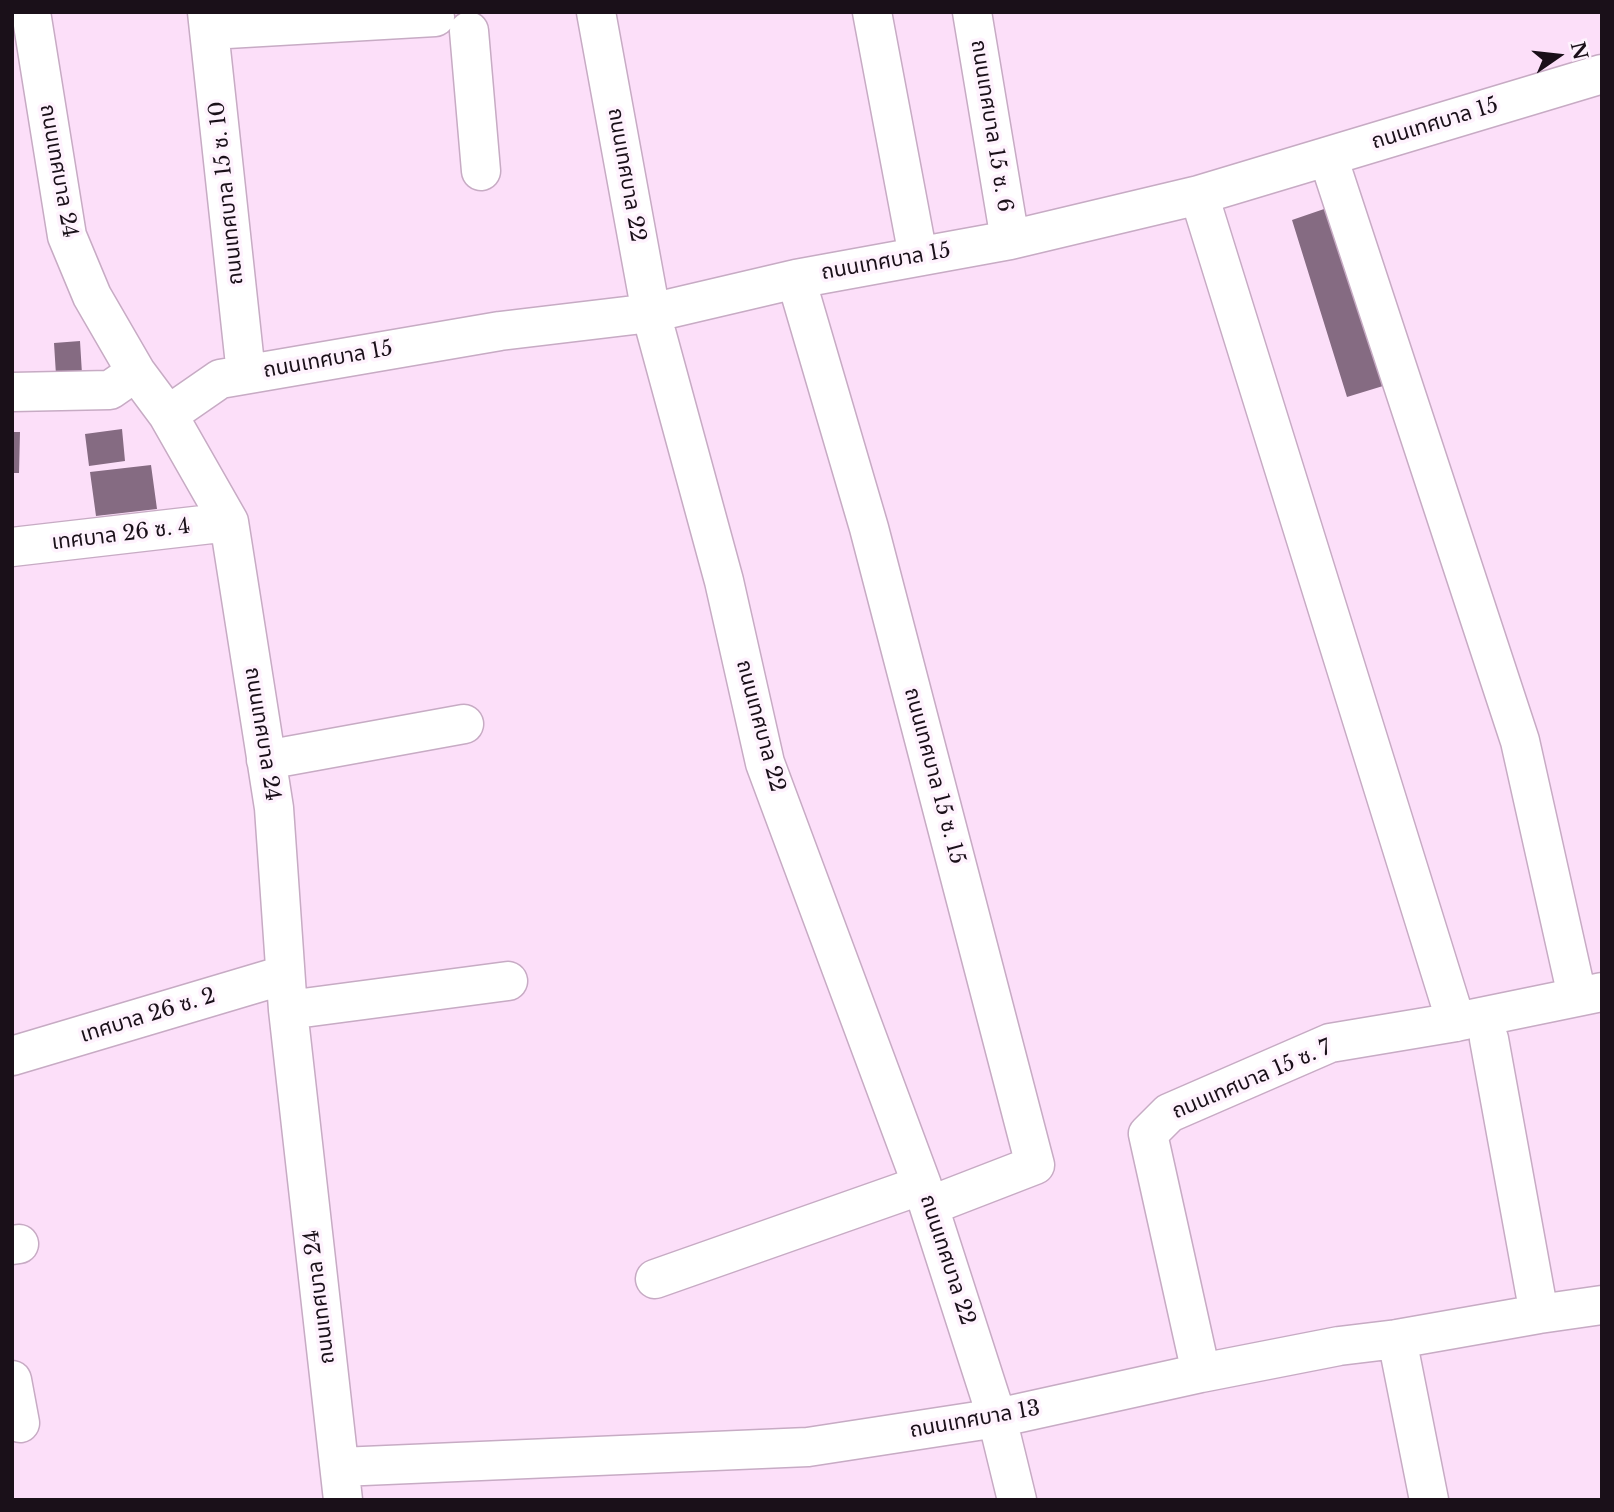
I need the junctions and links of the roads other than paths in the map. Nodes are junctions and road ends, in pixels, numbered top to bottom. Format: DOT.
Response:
graph roads {
  1 [pos="31,12"];
  2 [pos="596,12"];
  3 [pos="872,12"];
  4 [pos="972,12"];
  5 [pos="208,21"];
  6 [pos="1602,75"];
  7 [pos="1328,157"];
  8 [pos="481,171"];
  9 [pos="1199,195"];
  10 [pos="1010,240"];
  11 [pos="918,256"];
  12 [pos="796,279"];
  13 [pos="651,313"];
  14 [pos="136,372"];
  15 [pos="246,374"];
  16 [pos="12,392"];
  17 [pos="167,415"];
  18 [pos="229,522"];
  19 [pos="12,547"];
  20 [pos="464,724"];
  21 [pos="266,760"];
  22 [pos="508,981"];
  23 [pos="286,992"];
  24 [pos="1589,994"];
  25 [pos="1456,1022"];
  26 [pos="1489,1039"];
  27 [pos="12,1056"];
  28 [pos="926,1195"];
  29 [pos="655,1279"];
  30 [pos="1602,1305"];
  31 [pos="1539,1314"];
  32 [pos="1398,1339"];
  33 [pos="1201,1373"];
  34 [pos="12,1380"];
  35 [pos="997,1418"];
  36 [pos="20,1423"];
  37 [pos="341,1483"];
  38 [pos="1017,1500"];
  39 [pos="1429,1500"];
  1 -- 14 [label="street, ถนนเทศบาล 24"];
  2 -- 13 [label="street, ถนนเทศบาล 22"];
  3 -- 11 [label="street"];
  4 -- 10 [label="street, ถนนเทศบาล 15 ซ. 6"];
  5 -- 8 [label="street"];
  5 -- 15 [label="street, ถนนเทศบาล 15 ซ. 10"];
  6 -- 7 [label="street, ถนนเทศบาล 15"];
  7 -- 9 [label="street, ถนนเทศบาล 15"];
  7 -- 24 [label="street"];
  9 -- 10 [label="street, ถนนเทศบาล 15"];
  9 -- 25 [label="street"];
  10 -- 11 [label="street, ถนนเทศบาล 15"];
  11 -- 12 [label="street, ถนนเทศบาล 15"];
  12 -- 13 [label="street, ถนนเทศบาล 15"];
  12 -- 28 [label="street, ถนนเทศบาล 15 ซ. 15"];
  13 -- 15 [label="street, ถนนเทศบาล 15"];
  13 -- 28 [label="street, ถนนเทศบาล 22"];
  14 -- 16 [label="street"];
  14 -- 17 [label="street, ถนนเทศบาล 24"];
  15 -- 17 [label="street, ถนนเทศบาล 15"];
  17 -- 18 [label="street, ถนนเทศบาล 24"];
  18 -- 19 [label="street, เทศบาล 26 ซ. 4"];
  18 -- 21 [label="street, ถนนเทศบาล 24"];
  20 -- 21 [label="street"];
  21 -- 23 [label="street, ถนนเทศบาล 24"];
  22 -- 23 [label="street, เทศบาล 26 ซ. 2"];
  23 -- 27 [label="street, เทศบาล 26 ซ. 2"];
  23 -- 37 [label="street, ถนนเทศบาล 24"];
  24 -- 25 [label="street, ถนนเทศบาล 15 ซ. 7"];
  25 -- 33 [label="street, ถนนเทศบาล 15 ซ. 7"];
  26 -- 31 [label="street"];
  28 -- 29 [label="street"];
  28 -- 35 [label="street, ถนนเทศบาล 22"];
  30 -- 31 [label="street, ถนนเทศบาล 13"];
  31 -- 32 [label="street, ถนนเทศบาล 13"];
  32 -- 33 [label="street, ถนนเทศบาล 13"];
  32 -- 39 [label="street"];
  33 -- 35 [label="street, ถนนเทศบาล 13"];
  34 -- 36 [label="street"];
  35 -- 37 [label="street, ถนนเทศบาล 13"];
  35 -- 38 [label="street, ถนนเทศบาล 22"];
}
